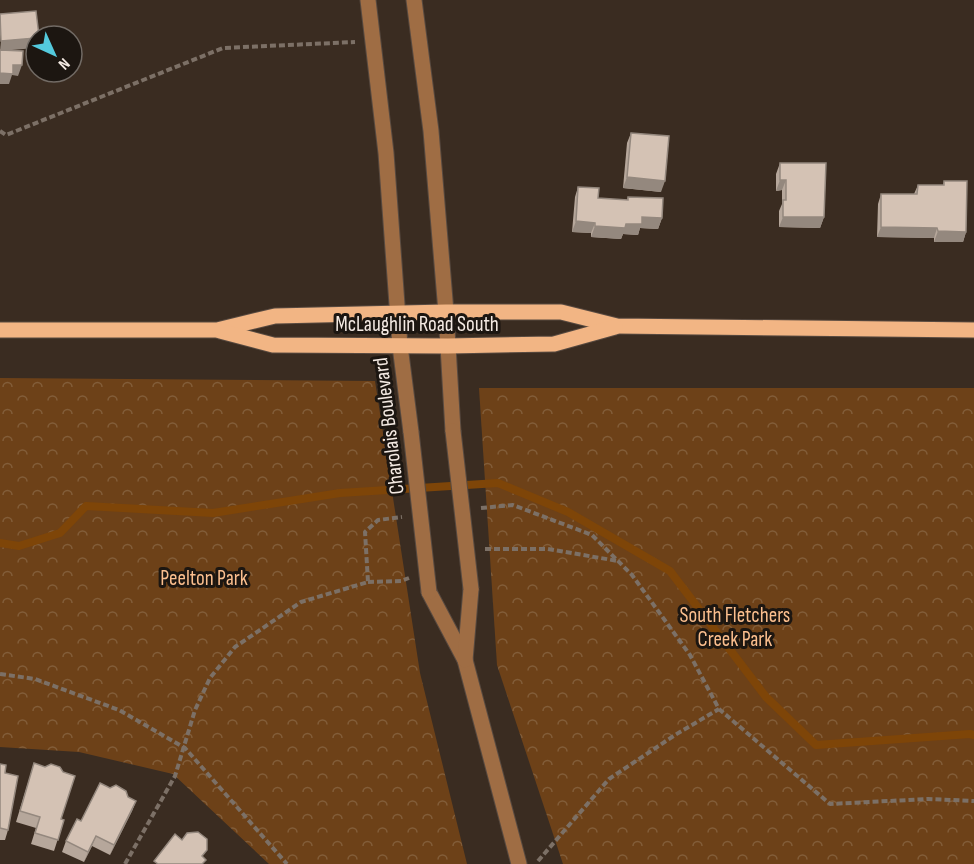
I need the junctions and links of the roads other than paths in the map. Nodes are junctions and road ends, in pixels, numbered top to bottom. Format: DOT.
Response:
graph roads {
  1 [pos="368,0"];
  2 [pos="414,0"];
  3 [pos="446,312"];
  4 [pos="398,313"];
  5 [pos="617,326"];
  6 [pos="0,330"];
  7 [pos="217,330"];
  8 [pos="974,330"];
  9 [pos="400,346"];
  10 [pos="448,346"];
  11 [pos="465,660"];
  12 [pos="519,864"];
  1 -- 4 [label="street, Charolais Boulevard"];
  2 -- 3 [label="street, Charolais Boulevard"];
  3 -- 4 [label="main road, McLaughlin Road South"];
  3 -- 5 [label="main road, McLaughlin Road South"];
  3 -- 10 [label="street, Charolais Boulevard"];
  4 -- 7 [label="main road, McLaughlin Road South"];
  4 -- 9 [label="street, Charolais Boulevard"];
  5 -- 8 [label="main road, McLaughlin Road South"];
  5 -- 10 [label="main road, McLaughlin Road South"];
  6 -- 7 [label="main road, McLaughlin Road South"];
  7 -- 9 [label="main road, McLaughlin Road South"];
  9 -- 10 [label="main road, McLaughlin Road South"];
  9 -- 11 [label="street, Charolais Boulevard, bridge"];
  10 -- 11 [label="street, Charolais Boulevard, bridge"];
  11 -- 12 [label="street, Charolais Boulevard"];
}
